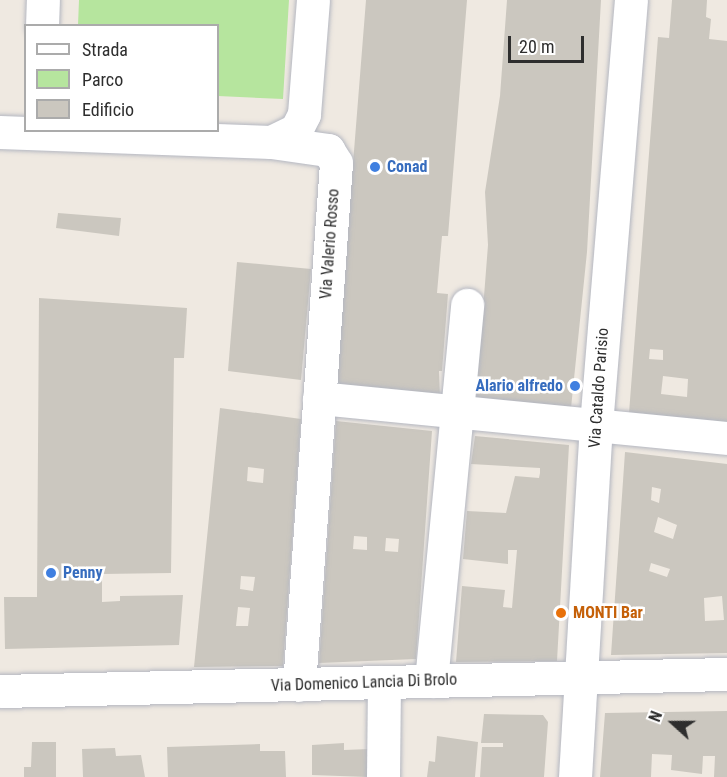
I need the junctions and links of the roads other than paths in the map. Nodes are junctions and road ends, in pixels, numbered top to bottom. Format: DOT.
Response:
graph roads {
  1 [pos="43,0"];
  2 [pos="313,0"];
  3 [pos="631,0"];
  4 [pos="42,24"];
  5 [pos="0,132"];
  6 [pos="35,132"];
  7 [pos="271,142"];
  8 [pos="467,305"];
  9 [pos="319,398"];
  10 [pos="455,411"];
  11 [pos="596,425"];
  12 [pos="727,438"];
  13 [pos="727,674"];
  14 [pos="582,676"];
  15 [pos="431,681"];
  16 [pos="384,682"];
  17 [pos="299,686"];
  18 [pos="0,691"];
  19 [pos="383,777"];
  20 [pos="575,777"];
  1 -- 4 [label="street"];
  2 -- 7 [label="street"];
  3 -- 11 [label="street, Via Cataldo Parisio"];
  5 -- 6 [label="street"];
  6 -- 7 [label="street"];
  7 -- 9 [label="street, Via Valerio Rosso"];
  8 -- 10 [label="street"];
  9 -- 10 [label="street"];
  9 -- 17 [label="street"];
  10 -- 11 [label="street"];
  10 -- 15 [label="street"];
  11 -- 12 [label="street"];
  11 -- 14 [label="street, Via Cataldo Parisio"];
  13 -- 14 [label="street, Via Domenico Lancia Di Brolo"];
  14 -- 15 [label="street, Via Domenico Lancia Di Brolo"];
  14 -- 20 [label="street, Via Cataldo Parisio"];
  15 -- 16 [label="street, Via Domenico Lancia Di Brolo"];
  16 -- 17 [label="street, Via Domenico Lancia Di Brolo"];
  16 -- 19 [label="street"];
  17 -- 18 [label="street, Via Domenico Lancia Di Brolo"];
}
